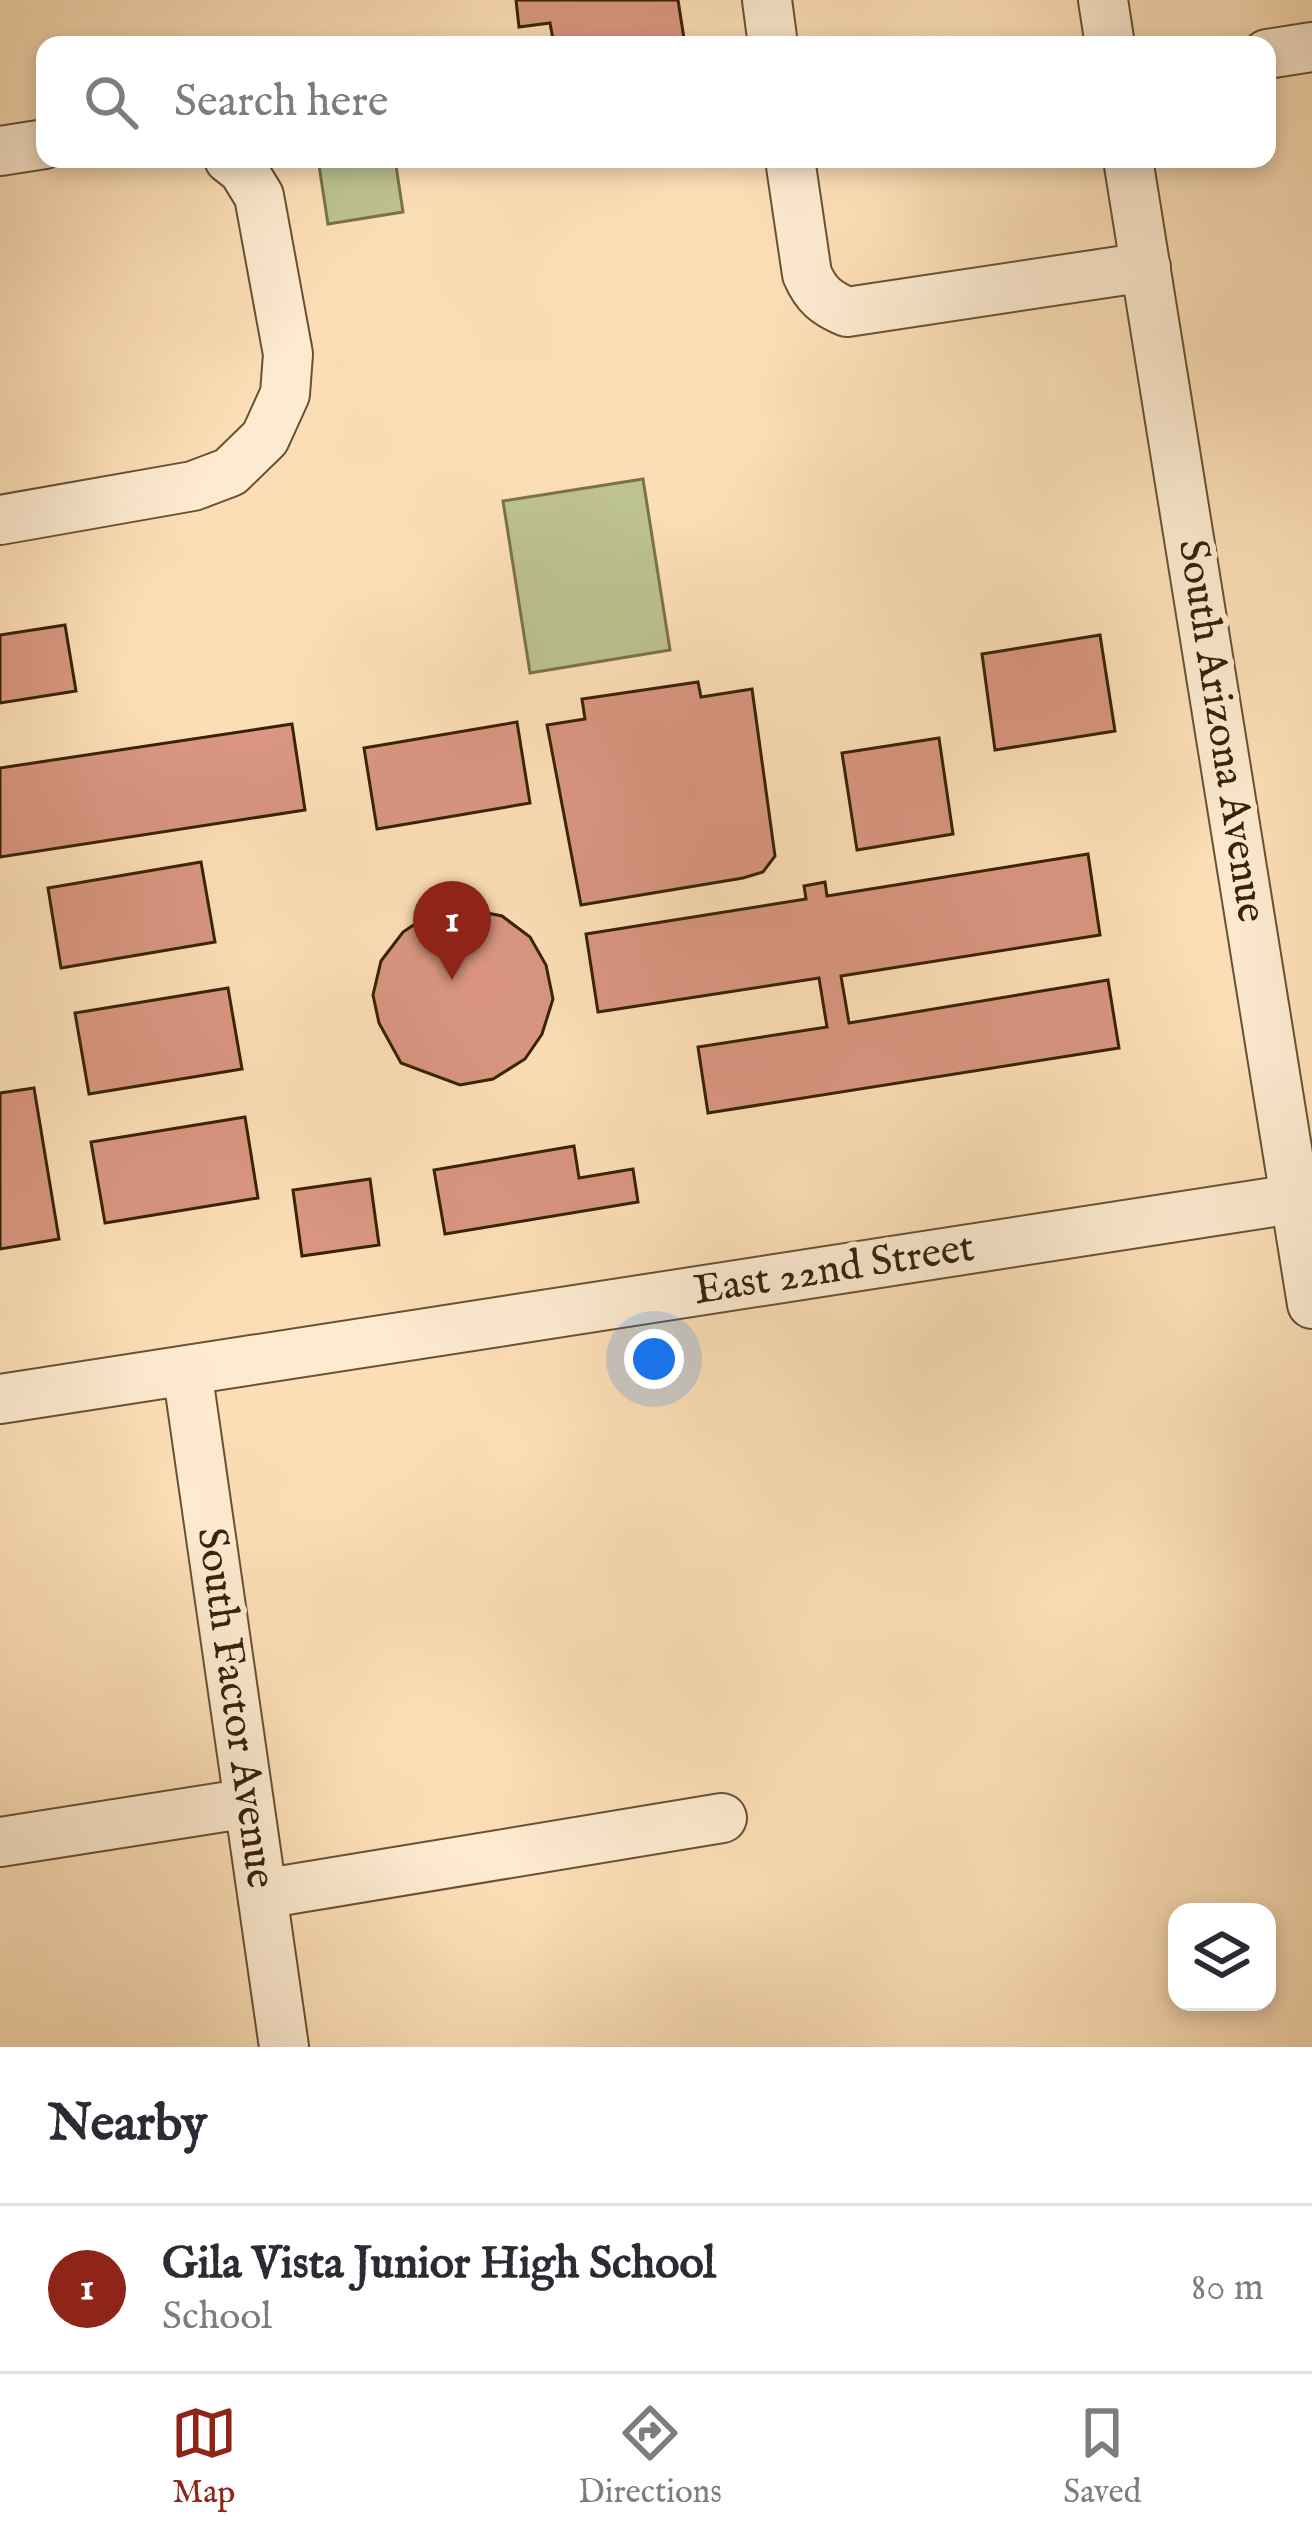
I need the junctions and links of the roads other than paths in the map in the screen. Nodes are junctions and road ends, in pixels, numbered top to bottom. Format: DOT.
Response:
graph roads {
  1 [pos="767,0"];
  2 [pos="1103,0"];
  3 [pos="772,36"];
  4 [pos="1109,36"];
  5 [pos="1312,47"];
  6 [pos="1276,53"];
  7 [pos="36,145"];
  8 [pos="0,151"];
  9 [pos="240,168"];
  10 [pos="791,168"];
  11 [pos="1130,168"];
  12 [pos="1146,267"];
  13 [pos="0,520"];
  14 [pos="1304,1197"];
  15 [pos="1312,1304"];
  16 [pos="187,1370"];
  17 [pos="0,1399"];
  18 [pos="249,1803"];
  19 [pos="722,1819"];
  20 [pos="0,1842"];
  21 [pos="262,1894"];
  22 [pos="284,2047"];
  1 -- 3 [label="street"];
  2 -- 4 [label="street"];
  5 -- 6 [label="street"];
  7 -- 8 [label="street"];
  9 -- 13 [label="street"];
  10 -- 12 [label="street"];
  11 -- 12 [label="street, South Arizona Avenue"];
  12 -- 14 [label="street, South Arizona Avenue"];
  14 -- 15 [label="street, South Arizona Avenue"];
  14 -- 16 [label="street, East 22nd Street"];
  16 -- 17 [label="street, East 22nd Street"];
  16 -- 18 [label="street, South Factor Avenue"];
  18 -- 20 [label="street"];
  18 -- 21 [label="street, South Factor Avenue"];
  19 -- 21 [label="street"];
  21 -- 22 [label="street, South Factor Avenue"];
}
